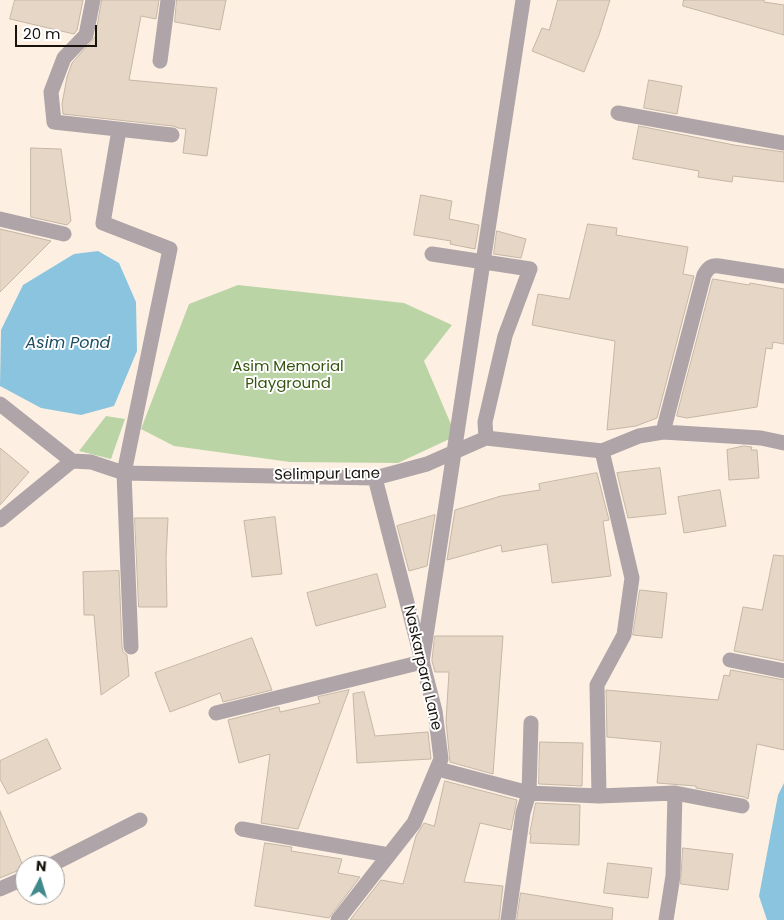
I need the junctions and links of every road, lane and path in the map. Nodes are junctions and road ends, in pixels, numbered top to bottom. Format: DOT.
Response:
graph roads {
  1 [pos="93,0"];
  2 [pos="168,0"];
  3 [pos="523,0"];
  4 [pos="528,0"];
  5 [pos="517,35"];
  6 [pos="160,61"];
  7 [pos="618,113"];
  8 [pos="120,130"];
  9 [pos="172,135"];
  10 [pos="784,143"];
  11 [pos="0,219"];
  12 [pos="64,234"];
  13 [pos="432,254"];
  14 [pos="784,276"];
  15 [pos="0,404"];
  16 [pos="663,432"];
  17 [pos="486,438"];
  18 [pos="784,443"];
  19 [pos="602,451"];
  20 [pos="72,461"];
  21 [pos="124,473"];
  22 [pos="375,478"];
  23 [pos="0,520"];
  24 [pos="131,646"];
  25 [pos="730,660"];
  26 [pos="422,662"];
  27 [pos="784,671"];
  28 [pos="216,713"];
  29 [pos="531,724"];
  30 [pos="438,769"];
  31 [pos="529,793"];
  32 [pos="675,793"];
  33 [pos="599,796"];
  34 [pos="742,806"];
  35 [pos="140,820"];
  36 [pos="242,829"];
  37 [pos="389,855"];
  38 [pos="65,858"];
  39 [pos="15,882"];
  40 [pos="0,889"];
  41 [pos="338,920"];
  42 [pos="508,920"];
  43 [pos="666,920"];
  1 -- 8 [label="street"];
  2 -- 6 [label="street"];
  3 -- 26 [label="street"];
  4 -- 5 [label="street"];
  7 -- 10 [label="street"];
  8 -- 9 [label="street"];
  8 -- 21 [label="street"];
  11 -- 12 [label="street"];
  13 -- 17 [label="street"];
  14 -- 16 [label="street"];
  15 -- 20 [label="street"];
  16 -- 18 [label="street"];
  16 -- 19 [label="street"];
  17 -- 19 [label="street"];
  17 -- 22 [label="street, Selimpur Lane"];
  19 -- 33 [label="street"];
  20 -- 21 [label="street, Selimpur Lane"];
  20 -- 23 [label="street"];
  21 -- 22 [label="street, Selimpur Lane"];
  21 -- 24 [label="street"];
  22 -- 26 [label="street, Naskarpara Lane"];
  25 -- 27 [label="street"];
  26 -- 28 [label="street"];
  26 -- 30 [label="street, Naskarpara Lane"];
  29 -- 31 [label="street"];
  30 -- 31 [label="street"];
  30 -- 37 [label="street, Naskarpara Lane"];
  31 -- 33 [label="street"];
  31 -- 42 [label="street"];
  32 -- 33 [label="street"];
  32 -- 34 [label="street"];
  32 -- 43 [label="street"];
  35 -- 38 [label="street"];
  36 -- 37 [label="street"];
  37 -- 41 [label="street, Naskarpara Lane"];
  39 -- 40 [label="street"];
}
